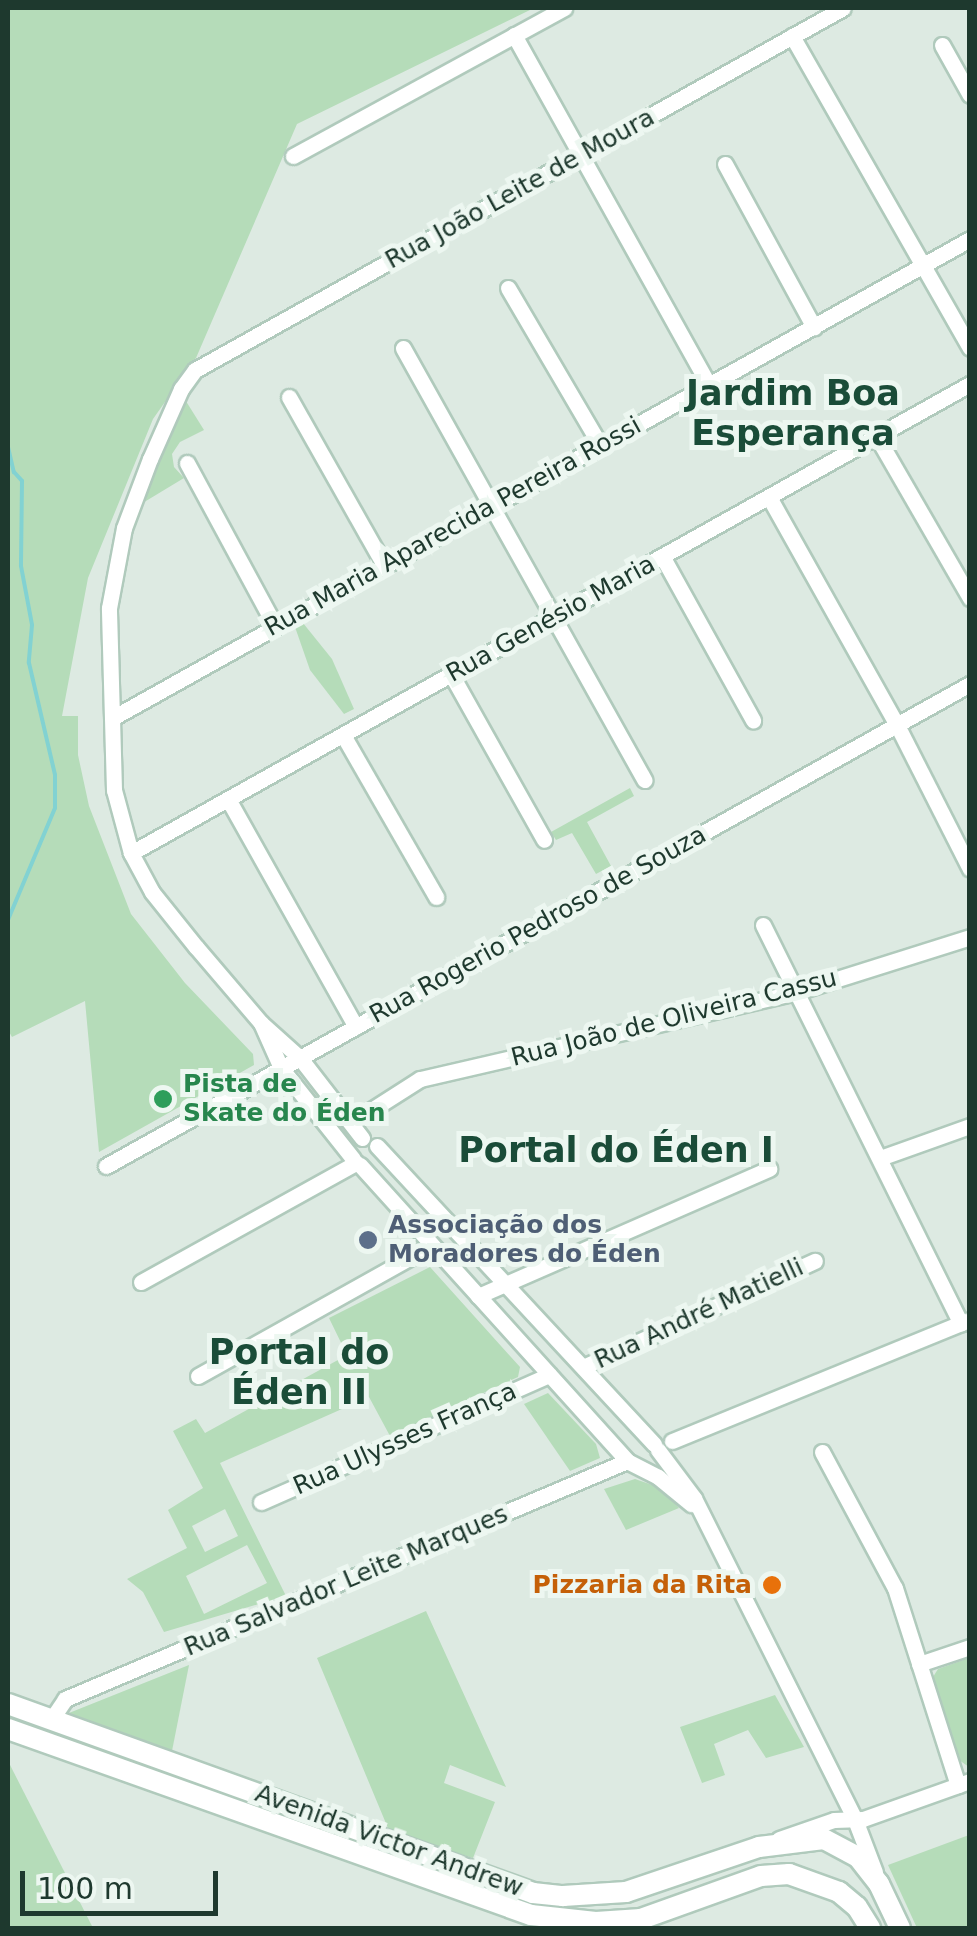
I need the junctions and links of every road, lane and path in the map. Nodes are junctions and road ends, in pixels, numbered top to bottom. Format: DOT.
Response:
graph roads {
  1 [pos="564,8"];
  2 [pos="844,8"];
  3 [pos="514,35"];
  4 [pos="792,36"];
  5 [pos="942,44"];
  6 [pos="970,95"];
  7 [pos="293,156"];
  8 [pos="580,156"];
  9 [pos="725,164"];
  10 [pos="970,238"];
  11 [pos="924,265"];
  12 [pos="508,288"];
  13 [pos="814,326"];
  14 [pos="402,348"];
  15 [pos="970,348"];
  16 [pos="970,384"];
  17 [pos="708,385"];
  18 [pos="288,397"];
  19 [pos="876,436"];
  20 [pos="600,446"];
  21 [pos="187,464"];
  22 [pos="769,496"];
  23 [pos="491,506"];
  24 [pos="662,556"];
  25 [pos="384,565"];
  26 [pos="970,598"];
  27 [pos="553,618"];
  28 [pos="275,626"];
  29 [pos="452,674"];
  30 [pos="970,684"];
  31 [pos="114,698"];
  32 [pos="147,700"];
  33 [pos="114,717"];
  34 [pos="753,720"];
  35 [pos="897,725"];
  36 [pos="343,735"];
  37 [pos="644,780"];
  38 [pos="228,799"];
  39 [pos="544,840"];
  40 [pos="132,853"];
  41 [pos="970,869"];
  42 [pos="436,898"];
  43 [pos="763,925"];
  44 [pos="970,937"];
  45 [pos="796,992"];
  46 [pos="261,1023"];
  47 [pos="356,1027"];
  48 [pos="300,1058"];
  49 [pos="281,1068"];
  50 [pos="382,1103"];
  51 [pos="351,1124"];
  52 [pos="970,1126"];
  53 [pos="368,1140"];
  54 [pos="880,1158"];
  55 [pos="357,1162"];
  56 [pos="106,1166"];
  57 [pos="769,1168"];
  58 [pos="432,1245"];
  59 [pos="815,1261"];
  60 [pos="141,1282"];
  61 [pos="507,1283"];
  62 [pos="478,1296"];
  63 [pos="965,1322"];
  64 [pos="583,1367"];
  65 [pos="549,1374"];
  66 [pos="198,1376"];
  67 [pos="654,1449"];
  68 [pos="822,1452"];
  69 [pos="627,1461"];
  70 [pos="261,1502"];
  71 [pos="700,1510"];
  72 [pos="970,1646"];
  73 [pos="919,1664"];
  74 [pos="65,1698"];
  75 [pos="8,1704"];
  76 [pos="29,1712"];
  77 [pos="51,1720"];
  78 [pos="8,1729"];
  79 [pos="67,1750"];
  80 [pos="964,1783"];
  81 [pos="854,1817"];
  82 [pos="759,1847"];
  83 [pos="727,1858"];
  84 [pos="879,1884"];
  85 [pos="686,1906"];
  86 [pos="870,1928"];
  87 [pos="900,1928"];
  1 -- 3 [label="street"];
  2 -- 4 [label="street, Rua João Leite de Moura"];
  3 -- 7 [label="street"];
  3 -- 8 [label="street"];
  4 -- 8 [label="street, Rua João Leite de Moura"];
  4 -- 11 [label="street"];
  5 -- 6 [label="street"];
  8 -- 17 [label="street"];
  8 -- 31 [label="street, Rua João Leite de Moura"];
  9 -- 13 [label="street"];
  10 -- 11 [label="street, Rua Maria Aparecida Pereira Rossi"];
  11 -- 13 [label="street, Rua Maria Aparecida Pereira Rossi"];
  11 -- 15 [label="street"];
  12 -- 20 [label="street"];
  13 -- 17 [label="street, Rua Maria Aparecida Pereira Rossi"];
  14 -- 23 [label="street"];
  16 -- 19 [label="street, Rua Genésio Maria"];
  17 -- 20 [label="street, Rua Maria Aparecida Pereira Rossi"];
  18 -- 25 [label="street"];
  19 -- 22 [label="street, Rua Genésio Maria"];
  19 -- 26 [label="street"];
  20 -- 23 [label="street, Rua Maria Aparecida Pereira Rossi"];
  21 -- 28 [label="street"];
  22 -- 24 [label="street, Rua Genésio Maria"];
  22 -- 35 [label="street"];
  23 -- 25 [label="street, Rua Maria Aparecida Pereira Rossi"];
  23 -- 27 [label="street"];
  24 -- 27 [label="street, Rua Genésio Maria"];
  24 -- 34 [label="street"];
  25 -- 28 [label="street, Rua Maria Aparecida Pereira Rossi"];
  27 -- 29 [label="street, Rua Genésio Maria"];
  27 -- 37 [label="street"];
  28 -- 32 [label="street, Rua Maria Aparecida Pereira Rossi"];
  29 -- 36 [label="street, Rua Genésio Maria"];
  29 -- 39 [label="street"];
  30 -- 35 [label="street, Rua Rogerio Pedroso de Souza"];
  31 -- 32 [label="street"];
  31 -- 33 [label="street"];
  32 -- 33 [label="street, Rua Maria Aparecida Pereira Rossi"];
  33 -- 40 [label="street"];
  35 -- 41 [label="street"];
  35 -- 47 [label="street, Rua Rogerio Pedroso de Souza"];
  36 -- 38 [label="street, Rua Genésio Maria"];
  36 -- 42 [label="street"];
  38 -- 40 [label="street, Rua Genésio Maria"];
  38 -- 47 [label="street"];
  40 -- 46 [label="street"];
  43 -- 45 [label="street"];
  44 -- 45 [label="street, Rua João de Oliveira Cassu"];
  45 -- 50 [label="street, Rua João de Oliveira Cassu"];
  45 -- 54 [label="street"];
  46 -- 48 [label="street"];
  46 -- 49 [label="street"];
  47 -- 48 [label="street, Rua Rogerio Pedroso de Souza"];
  48 -- 49 [label="street, Rua Rogerio Pedroso de Souza"];
  48 -- 51 [label="street"];
  49 -- 55 [label="street"];
  49 -- 56 [label="street, Rua Rogerio Pedroso de Souza"];
  50 -- 51 [label="street, Rua João de Oliveira Cassu"];
  50 -- 53 [label="street"];
  51 -- 53 [label="street"];
  52 -- 54 [label="street"];
  53 -- 55 [label="street"];
  53 -- 55 [label="street"];
  53 -- 61 [label="street"];
  54 -- 63 [label="street"];
  55 -- 58 [label="street"];
  55 -- 60 [label="street"];
  57 -- 61 [label="street"];
  58 -- 62 [label="street"];
  58 -- 66 [label="street"];
  59 -- 64 [label="street, Rua André Matielli"];
  61 -- 62 [label="street"];
  61 -- 64 [label="street"];
  62 -- 65 [label="street"];
  63 -- 67 [label="street, Rua Salvador Leite Marques"];
  64 -- 67 [label="street"];
  65 -- 69 [label="street"];
  65 -- 70 [label="street, Rua Ulysses França"];
  67 -- 69 [label="street, Rua Salvador Leite Marques"];
  67 -- 71 [label="street"];
  68 -- 73 [label="street"];
  69 -- 71 [label="street"];
  69 -- 74 [label="street, Rua Salvador Leite Marques"];
  71 -- 81 [label="street"];
  72 -- 73 [label="street"];
  73 -- 80 [label="street"];
  74 -- 76 [label="street, Rua Salvador Leite Marques"];
  74 -- 77 [label="street"];
  75 -- 76 [label="main road, Avenida Victor Andrew"];
  76 -- 77 [label="main road, Avenida Victor Andrew"];
  77 -- 79 [label="main road"];
  77 -- 83 [label="main road, Avenida Victor Andrew"];
  78 -- 79 [label="main road, Avenida Victor Andrew"];
  79 -- 85 [label="main road, Avenida Victor Andrew"];
  80 -- 81 [label="street"];
  81 -- 82 [label="street"];
  81 -- 84 [label="street"];
  82 -- 83 [label="main road, Avenida Victor Andrew"];
  82 -- 84 [label="main road, Avenida Victor Andrew"];
  83 -- 85 [label="main road"];
  84 -- 87 [label="main road, Avenida Victor Andrew"];
  85 -- 86 [label="main road, Avenida Victor Andrew"];
}
